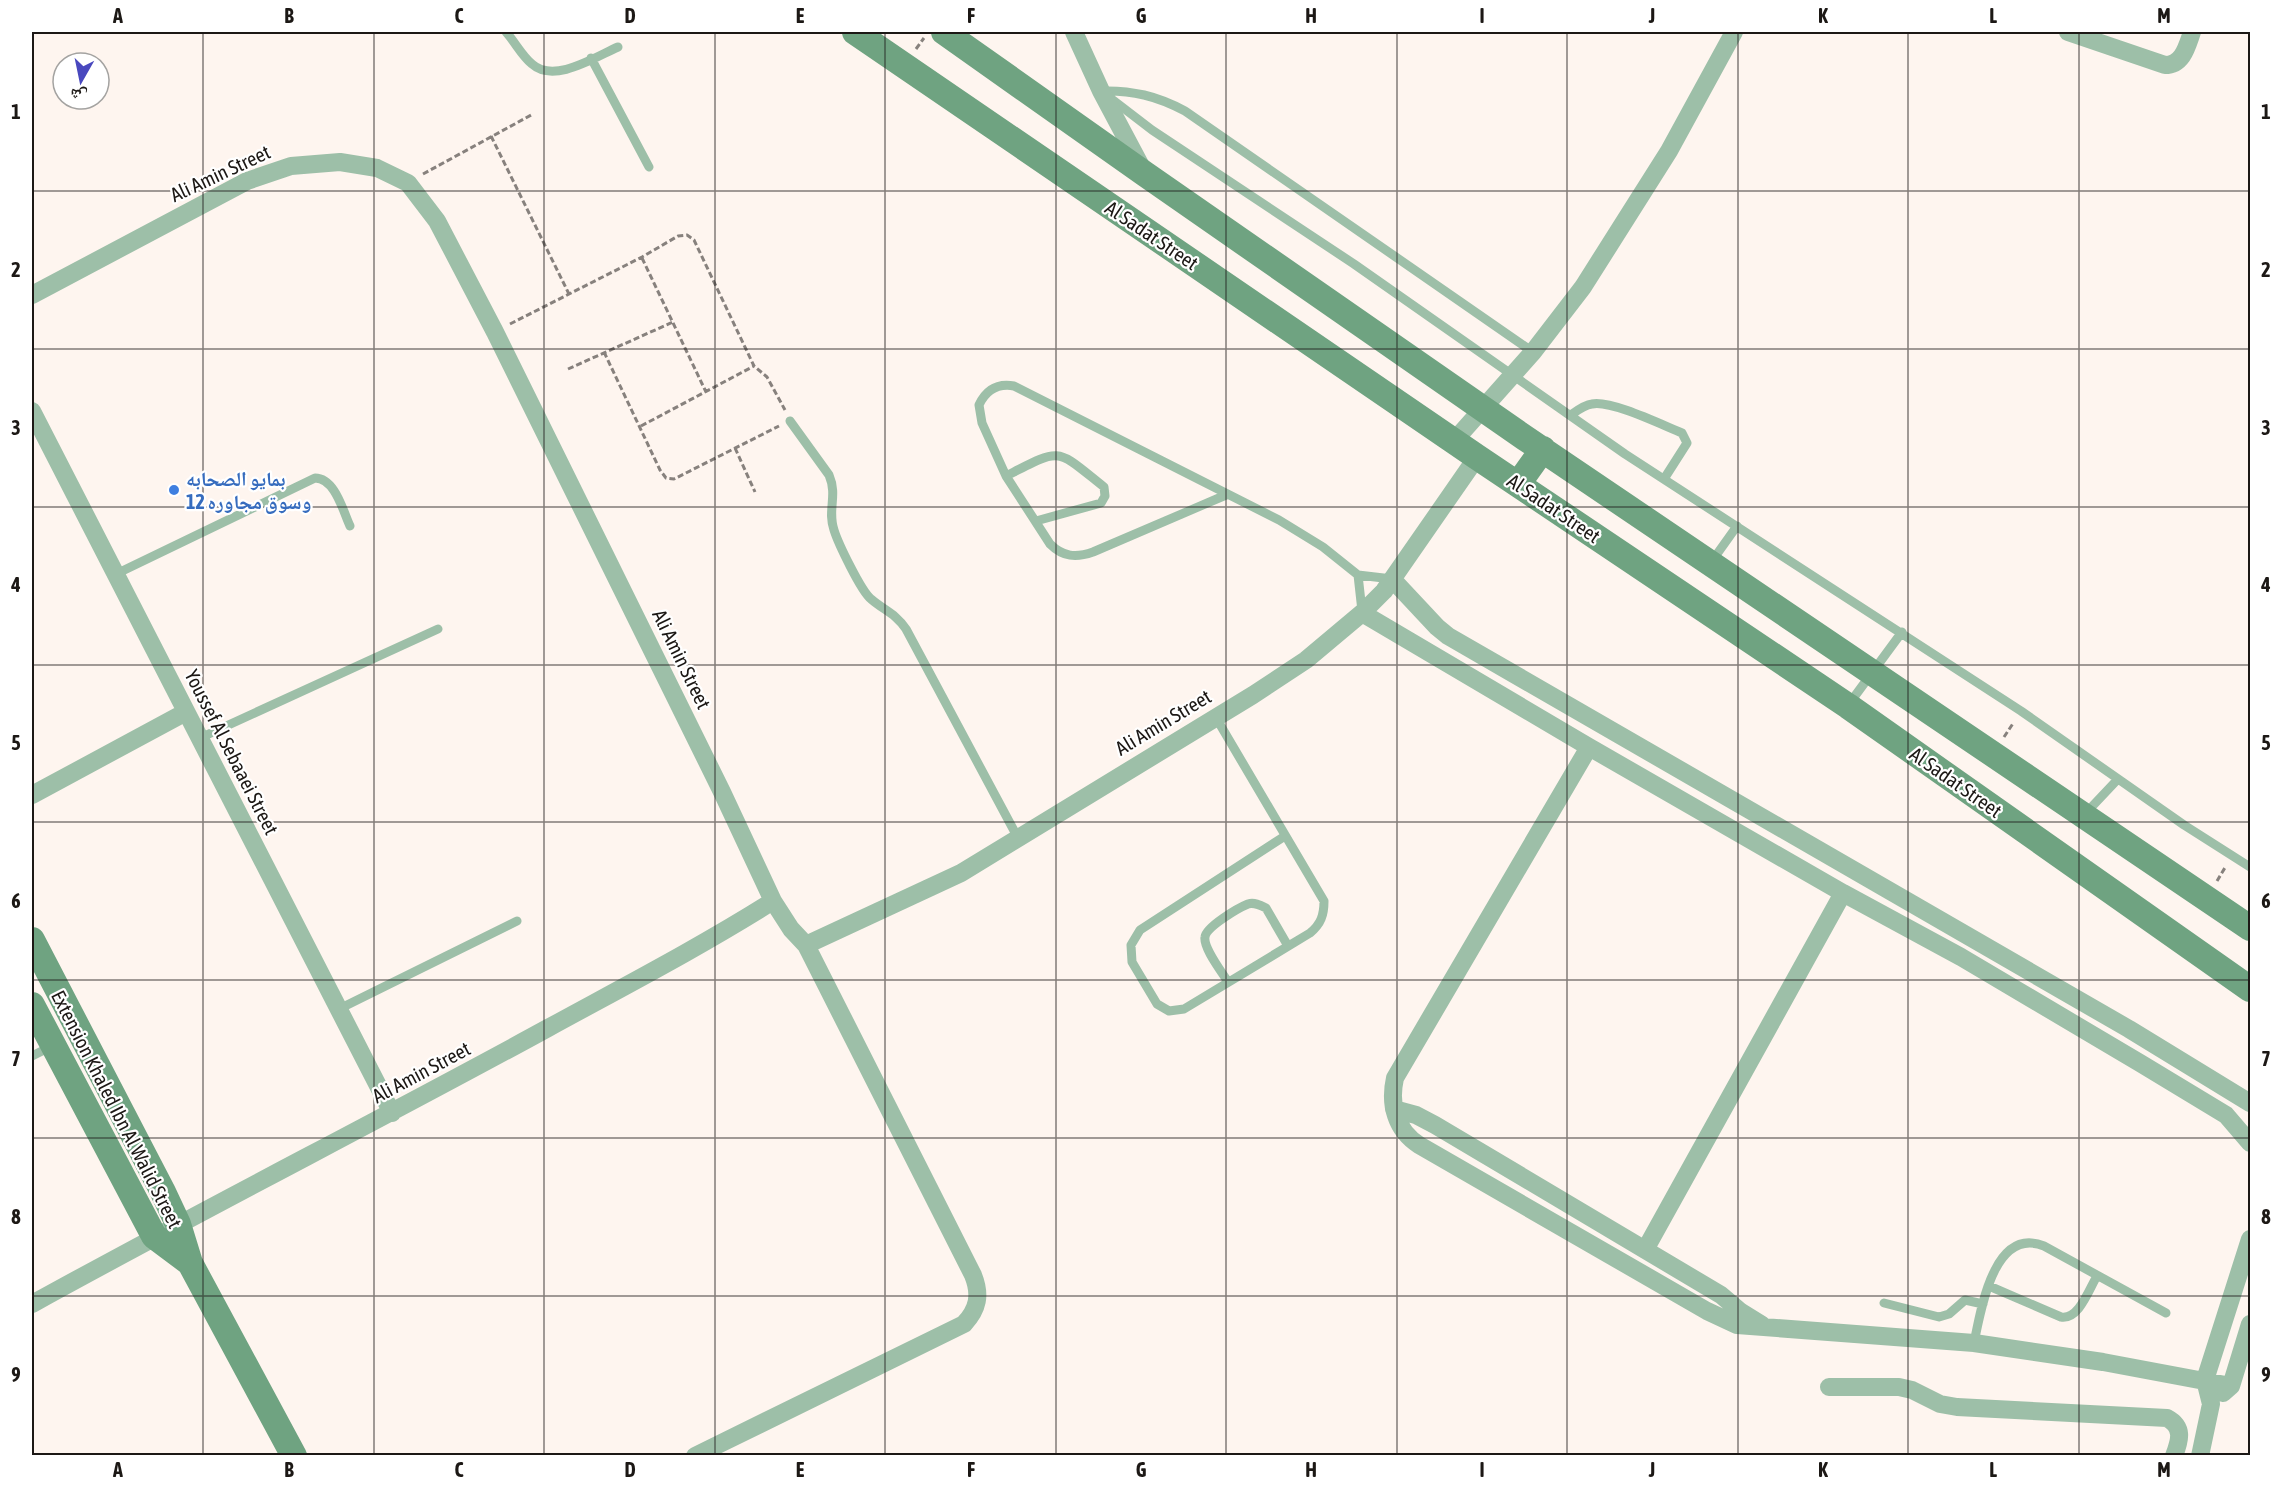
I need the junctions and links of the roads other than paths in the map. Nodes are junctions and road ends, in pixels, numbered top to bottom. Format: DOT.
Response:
graph roads {
  1 [pos="506,32"];
  2 [pos="855,32"];
  3 [pos="1074,32"];
  4 [pos="1734,32"];
  5 [pos="2068,32"];
  6 [pos="2192,32"];
  7 [pos="948,33"];
  8 [pos="618,47"];
  9 [pos="591,58"];
  10 [pos="1101,91"];
  11 [pos="649,167"];
  12 [pos="1145,174"];
  13 [pos="32,296"];
  14 [pos="1533,352"];
  15 [pos="1513,375"];
  16 [pos="1482,408"];
  17 [pos="32,411"];
  18 [pos="1571,415"];
  19 [pos="790,420"];
  20 [pos="1454,441"];
  21 [pos="1543,450"];
  22 [pos="1477,457"];
  23 [pos="1006,476"];
  24 [pos="1664,479"];
  25 [pos="1518,484"];
  26 [pos="1226,495"];
  27 [pos="1036,521"];
  28 [pos="350,526"];
  29 [pos="1737,526"];
  30 [pos="1711,563"];
  31 [pos="116,574"];
  32 [pos="1358,575"];
  33 [pos="1393,580"];
  34 [pos="1362,613"];
  35 [pos="438,629"];
  36 [pos="1902,632"];
  37 [pos="1872,672"];
  38 [pos="1848,706"];
  39 [pos="186,712"];
  40 [pos="1215,717"];
  41 [pos="200,738"];
  42 [pos="1589,747"];
  43 [pos="2118,780"];
  44 [pos="1705,785"];
  45 [pos="32,795"];
  46 [pos="1692,805"];
  47 [pos="2084,815"];
  48 [pos="1285,836"];
  49 [pos="1018,838"];
  50 [pos="2250,867"];
  51 [pos="1843,893"];
  52 [pos="772,901"];
  53 [pos="517,921"];
  54 [pos="2250,928"];
  55 [pos="1973,939"];
  56 [pos="32,940"];
  57 [pos="806,945"];
  58 [pos="1288,946"];
  59 [pos="1961,957"];
  60 [pos="1228,982"];
  61 [pos="2250,989"];
  62 [pos="32,1005"];
  63 [pos="339,1009"];
  64 [pos="42,1051"];
  65 [pos="2250,1103"];
  66 [pos="1394,1109"];
  67 [pos="392,1113"];
  68 [pos="2250,1143"];
  69 [pos="178,1224"];
  70 [pos="154,1236"];
  71 [pos="2250,1239"];
  72 [pos="1645,1250"];
  73 [pos="190,1263"];
  74 [pos="2097,1276"];
  75 [pos="1989,1286"];
  76 [pos="1884,1303"];
  77 [pos="32,1304"];
  78 [pos="1983,1304"];
  79 [pos="2166,1313"];
  80 [pos="2250,1324"];
  81 [pos="1763,1326"];
  82 [pos="1974,1342"];
  83 [pos="2205,1380"];
  84 [pos="2231,1386"];
  85 [pos="1829,1387"];
  86 [pos="2211,1404"];
  87 [pos="294,1455"];
  88 [pos="695,1455"];
  89 [pos="2174,1455"];
  90 [pos="2200,1455"];
  1 -- 9 [label="lane"];
  2 -- 20 [label="main road, Al Sadat Street"];
  3 -- 10 [label="street"];
  4 -- 14 [label="street"];
  5 -- 6 [label="street"];
  7 -- 12 [label="main road"];
  8 -- 9 [label="lane"];
  9 -- 11 [label="lane"];
  10 -- 12 [label="street"];
  10 -- 14 [label="lane"];
  10 -- 15 [label="lane"];
  12 -- 16 [label="main road"];
  13 -- 52 [label="street, Ali Amin Street"];
  14 -- 15 [label="street"];
  15 -- 16 [label="street"];
  15 -- 18 [label="lane"];
  16 -- 20 [label="street"];
  16 -- 21 [label="main road"];
  17 -- 31 [label="street, Youssef Al Sebaaei Street"];
  18 -- 24 [label="lane"];
  18 -- 24 [label="lane"];
  19 -- 49 [label="lane"];
  20 -- 22 [label="main road, Al Sadat Street"];
  21 -- 25 [label="main road"];
  21 -- 30 [label="main road"];
  22 -- 25 [label="main road, Al Sadat Street"];
  22 -- 33 [label="street, Ali Amin Street"];
  23 -- 26 [label="lane"];
  23 -- 27 [label="lane"];
  23 -- 27 [label="lane"];
  24 -- 29 [label="lane"];
  25 -- 38 [label="main road, Al Sadat Street"];
  26 -- 27 [label="lane"];
  26 -- 32 [label="lane"];
  28 -- 31 [label="lane"];
  29 -- 30 [label="lane"];
  29 -- 36 [label="lane"];
  30 -- 37 [label="main road"];
  31 -- 39 [label="street, Youssef Al Sebaaei Street"];
  32 -- 33 [label="lane"];
  32 -- 34 [label="lane"];
  33 -- 34 [label="street, Ali Amin Street"];
  33 -- 44 [label="street"];
  34 -- 40 [label="street, Ali Amin Street"];
  34 -- 42 [label="street"];
  35 -- 41 [label="lane"];
  36 -- 37 [label="lane"];
  36 -- 43 [label="lane"];
  37 -- 38 [label="lane"];
  37 -- 47 [label="main road"];
  38 -- 61 [label="main road, Al Sadat Street"];
  39 -- 41 [label="street, Youssef Al Sebaaei Street"];
  39 -- 45 [label="street"];
  40 -- 48 [label="lane"];
  40 -- 49 [label="street, Ali Amin Street"];
  41 -- 63 [label="street, Youssef Al Sebaaei Street"];
  42 -- 46 [label="street"];
  42 -- 66 [label="street"];
  43 -- 47 [label="lane"];
  43 -- 50 [label="lane"];
  44 -- 46 [label="street"];
  44 -- 55 [label="street"];
  46 -- 51 [label="street"];
  47 -- 54 [label="main road"];
  48 -- 58 [label="lane"];
  48 -- 60 [label="lane"];
  49 -- 57 [label="street, Ali Amin Street"];
  51 -- 59 [label="street"];
  51 -- 72 [label="street"];
  52 -- 57 [label="street"];
  52 -- 67 [label="street, Ali Amin Street"];
  53 -- 63 [label="lane"];
  55 -- 59 [label="street"];
  55 -- 65 [label="street"];
  56 -- 69 [label="main road, Extension Khaled Ibn Al Walid Street"];
  57 -- 88 [label="street"];
  58 -- 60 [label="lane"];
  58 -- 60 [label="lane"];
  59 -- 68 [label="street"];
  62 -- 64 [label="main road, Extension Khaled Ibn Al Walid Street"];
  63 -- 67 [label="street, Youssef Al Sebaaei Street"];
  64 -- 70 [label="main road, Extension Khaled Ibn Al Walid Street"];
  66 -- 72 [label="street"];
  66 -- 81 [label="street"];
  67 -- 69 [label="street, Ali Amin Street"];
  69 -- 70 [label="street, Ali Amin Street"];
  69 -- 73 [label="main road, Extension Khaled Ibn Al Walid Street"];
  70 -- 73 [label="main road, Extension Khaled Ibn Al Walid Street"];
  70 -- 77 [label="street, Ali Amin Street"];
  71 -- 83 [label="street"];
  72 -- 81 [label="street"];
  73 -- 87 [label="main road"];
  74 -- 75 [label="lane"];
  74 -- 75 [label="lane"];
  74 -- 79 [label="lane"];
  75 -- 78 [label="lane"];
  76 -- 78 [label="lane"];
  78 -- 82 [label="lane"];
  80 -- 84 [label="street"];
  81 -- 82 [label="street"];
  82 -- 83 [label="street"];
  83 -- 84 [label="street"];
  83 -- 86 [label="street"];
  84 -- 86 [label="street"];
  85 -- 89 [label="street"];
  86 -- 90 [label="street"];
}
